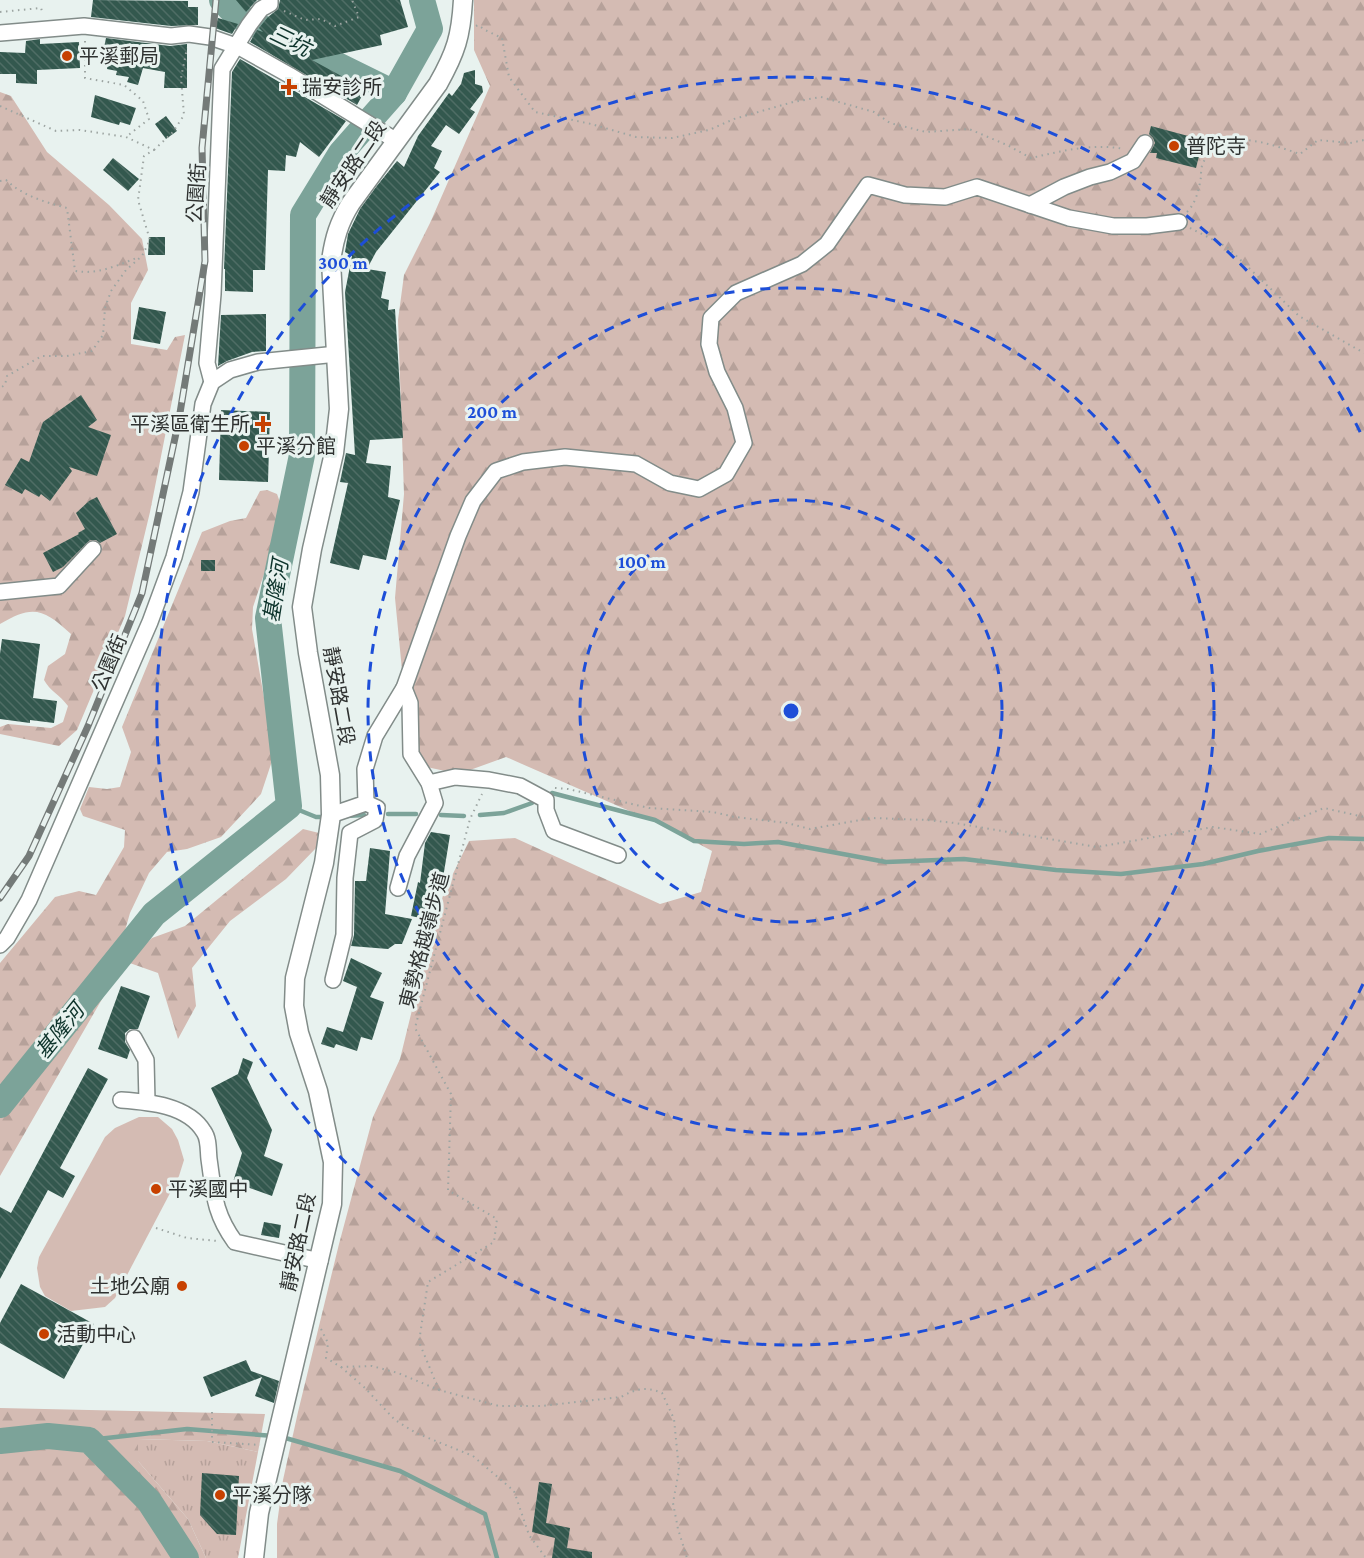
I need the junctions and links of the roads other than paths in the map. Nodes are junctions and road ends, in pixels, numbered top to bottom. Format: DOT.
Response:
graph roads {
  1 [pos="463,0"];
  2 [pos="267,5"];
  3 [pos="0,33"];
  4 [pos="236,47"];
  5 [pos="395,140"];
  6 [pos="1145,143"];
  7 [pos="1030,205"];
  8 [pos="1179,222"];
  9 [pos="337,354"];
  10 [pos="212,382"];
  11 [pos="93,549"];
  12 [pos="0,592"];
  13 [pos="404,688"];
  14 [pos="429,783"];
  15 [pos="366,803"];
  16 [pos="330,821"];
  17 [pos="618,855"];
  18 [pos="398,888"];
  19 [pos="0,945"];
  20 [pos="333,980"];
  21 [pos="134,1038"];
  22 [pos="121,1100"];
  23 [pos="147,1102"];
  24 [pos="320,1261"];
  25 [pos="254,1558"];
  1 -- 5 [label="main road, 靜安路二段"];
  2 -- 4 [label="street, 公園街"];
  3 -- 4 [label="street"];
  4 -- 5 [label="street"];
  4 -- 10 [label="street, 公園街"];
  5 -- 9 [label="main road, 靜安路二段"];
  6 -- 7 [label="street"];
  7 -- 8 [label="street"];
  7 -- 13 [label="street"];
  9 -- 10 [label="street"];
  9 -- 16 [label="main road, 靜安路二段"];
  10 -- 19 [label="street, 公園街"];
  11 -- 12 [label="street"];
  13 -- 14 [label="street"];
  13 -- 15 [label="street"];
  14 -- 17 [label="street"];
  14 -- 18 [label="street"];
  15 -- 16 [label="street"];
  15 -- 20 [label="street"];
  16 -- 24 [label="main road, 靜安路二段"];
  21 -- 23 [label="street"];
  22 -- 23 [label="street"];
  23 -- 24 [label="street"];
  24 -- 25 [label="main road, 靜安路二段"];
}
